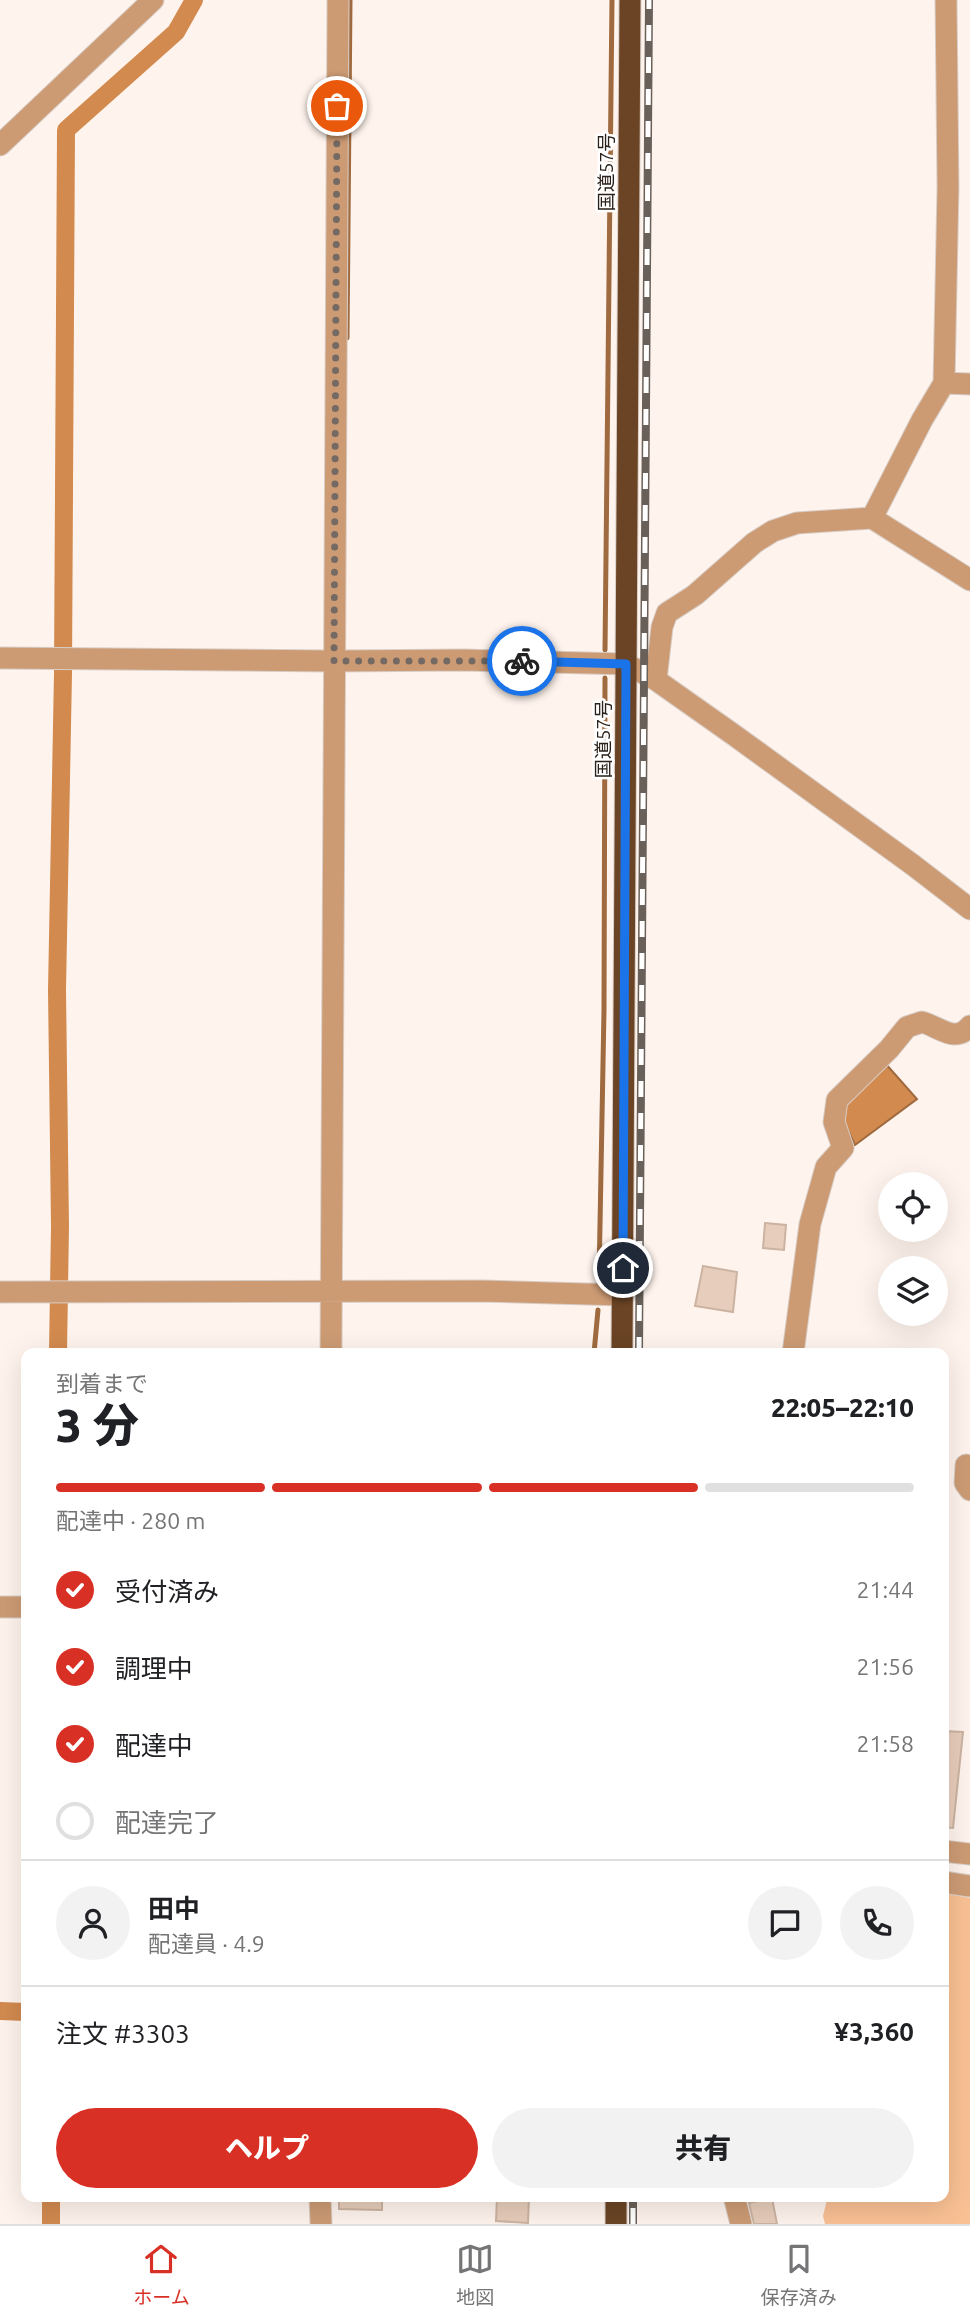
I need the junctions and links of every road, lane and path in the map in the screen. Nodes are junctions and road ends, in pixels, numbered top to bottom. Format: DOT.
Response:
graph roads {
  1 [pos="153,0"];
  2 [pos="338,0"];
  3 [pos="630,0"];
  4 [pos="946,0"];
  5 [pos="0,145"];
  6 [pos="944,383"];
  7 [pos="970,384"];
  8 [pos="872,518"];
  9 [pos="970,580"];
  10 [pos="0,658"];
  11 [pos="334,661"];
  12 [pos="626,664"];
  13 [pos="656,680"];
  14 [pos="970,909"];
  15 [pos="970,1026"];
  16 [pos="0,1292"];
  17 [pos="330,1293"];
  18 [pos="622,1295"];
  19 [pos="331,1348"];
  20 [pos="622,1348"];
  21 [pos="794,1348"];
  22 [pos="966,1465"];
  23 [pos="970,1490"];
  24 [pos="0,1607"];
  25 [pos="21,1607"];
  26 [pos="949,1852"];
  27 [pos="970,1854"];
  28 [pos="949,1883"];
  29 [pos="970,1886"];
  30 [pos="320,2202"];
  31 [pos="616,2202"];
  32 [pos="736,2202"];
  33 [pos="321,2224"];
  34 [pos="616,2224"];
  35 [pos="741,2224"];
  1 -- 5 [label="street"];
  2 -- 11 [label="street"];
  3 -- 12 [label="highway, 国道57号"];
  4 -- 6 [label="street"];
  6 -- 7 [label="street"];
  6 -- 8 [label="street"];
  8 -- 9 [label="street"];
  8 -- 13 [label="street"];
  10 -- 11 [label="street"];
  11 -- 12 [label="street"];
  11 -- 17 [label="street"];
  12 -- 13 [label="street"];
  12 -- 18 [label="highway, 国道57号"];
  13 -- 14 [label="street"];
  15 -- 21 [label="street"];
  16 -- 17 [label="street"];
  17 -- 18 [label="street"];
  17 -- 19 [label="street"];
  18 -- 20 [label="highway, 国道57号"];
  22 -- 23 [label="street"];
  24 -- 25 [label="street"];
  26 -- 27 [label="street"];
  28 -- 29 [label="street"];
  30 -- 33 [label="street"];
  31 -- 34 [label="highway"];
  32 -- 35 [label="street"];
}
